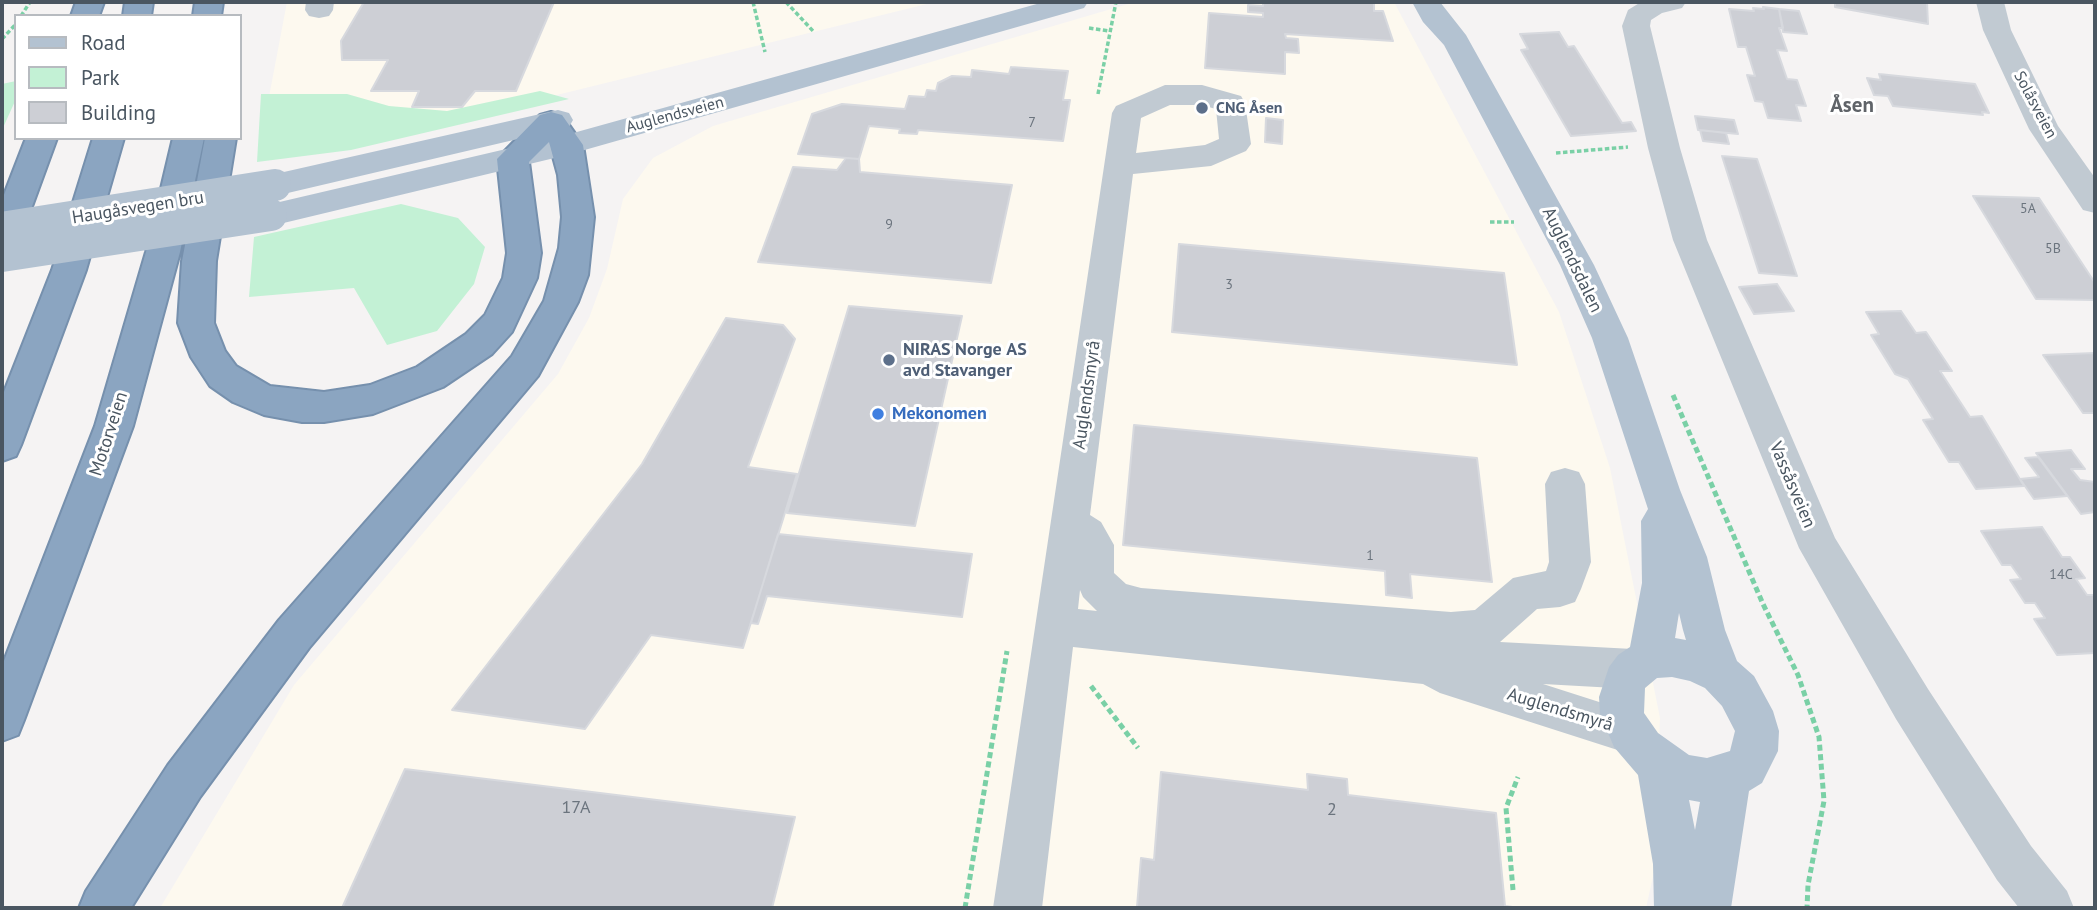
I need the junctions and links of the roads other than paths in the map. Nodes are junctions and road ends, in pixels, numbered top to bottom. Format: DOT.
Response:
graph roads {
  1 [pos="996,2"];
  2 [pos="1074,2"];
  3 [pos="1426,2"];
  4 [pos="1447,2"];
  5 [pos="1672,2"];
  6 [pos="1990,2"];
  7 [pos="1633,9"];
  8 [pos="1456,41"];
  9 [pos="559,133"];
  10 [pos="41,140"];
  11 [pos="108,140"];
  12 [pos="189,140"];
  13 [pos="221,140"];
  14 [pos="513,159"];
  15 [pos="1120,165"];
  16 [pos="273,200"];
  17 [pos="2095,202"];
  18 [pos="2,228"];
  19 [pos="2,242"];
  20 [pos="2,256"];
  21 [pos="2,445"];
  22 [pos="1565,484"];
  23 [pos="1660,491"];
  24 [pos="1069,524"];
  25 [pos="1055,626"];
  26 [pos="1411,664"];
  27 [pos="1642,664"];
  28 [pos="1720,674"];
  29 [pos="2,720"];
  30 [pos="1644,748"];
  31 [pos="1730,778"];
  32 [pos="103,908"];
  33 [pos="1017,908"];
  34 [pos="1679,908"];
  35 [pos="1707,908"];
  36 [pos="2050,908"];
  1 -- 9 [label="main road, Auglendsveien"];
  2 -- 9 [label="main road, Auglendsveien"];
  3 -- 8 [label="main road, Auglendsdalen"];
  4 -- 8 [label="main road, Auglendsdalen"];
  5 -- 7 [label="street, Vassåsveien"];
  6 -- 17 [label="street, Solåsveien"];
  7 -- 36 [label="street, Vassåsveien"];
  8 -- 23 [label="main road, Auglendsdalen"];
  9 -- 14 [label="highway"];
  9 -- 16 [label="main road, Auglendsveien"];
  9 -- 32 [label="highway"];
  10 -- 19 [label="highway"];
  11 -- 21 [label="highway"];
  12 -- 29 [label="highway, Motorveien"];
  13 -- 14 [label="highway"];
  14 -- 16 [label="main road"];
  15 -- 15 [label="street, Auglendsmyrå"];
  15 -- 24 [label="street, Auglendsmyrå"];
  16 -- 18 [label="main road, Haugåsvegen bru, bridge"];
  16 -- 20 [label="main road, Haugåsvegen bru, bridge"];
  22 -- 24 [label="street"];
  23 -- 27 [label="main road, Auglendsdalen"];
  23 -- 28 [label="main road, Auglendsdalen"];
  24 -- 25 [label="street, Auglendsmyrå"];
  25 -- 26 [label="street, Auglendsmyrå"];
  25 -- 33 [label="street, Auglendsmyrå"];
  26 -- 27 [label="street, Auglendsmyrå"];
  26 -- 30 [label="street, Auglendsmyrå"];
  27 -- 28 [label="main road"];
  27 -- 30 [label="main road"];
  28 -- 31 [label="main road"];
  30 -- 31 [label="main road"];
  30 -- 34 [label="main road"];
  31 -- 35 [label="main road"];
}
